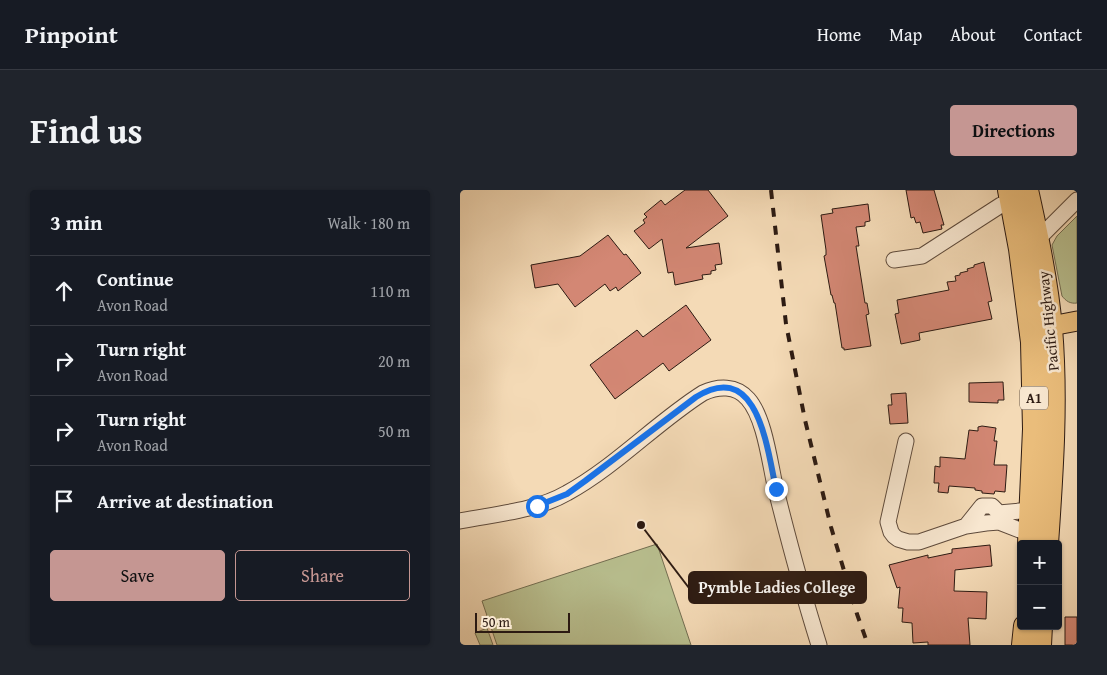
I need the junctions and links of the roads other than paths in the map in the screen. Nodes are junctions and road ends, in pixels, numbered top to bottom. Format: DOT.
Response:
graph roads {
  1 [pos="1016,194"];
  2 [pos="1077,200"];
  3 [pos="1037,240"];
  4 [pos="894,260"];
  5 [pos="1077,322"];
  6 [pos="1041,326"];
  7 [pos="906,441"];
  8 [pos="1031,510"];
  9 [pos="999,518"];
  10 [pos="460,521"];
  11 [pos="1035,540"];
  12 [pos="1024,630"];
  13 [pos="1041,630"];
  14 [pos="820,645"];
  15 [pos="1023,645"];
  16 [pos="1040,645"];
  1 -- 3 [label="highway, Pacific Highway / A1"];
  1 -- 4 [label="street"];
  1 -- 6 [label="highway, Pacific Highway / A1"];
  2 -- 3 [label="street"];
  3 -- 6 [label="highway, Pacific Highway / A1"];
  5 -- 6 [label="main road"];
  6 -- 8 [label="highway, Pacific Highway / A1"];
  6 -- 11 [label="highway, Pacific Highway / A1"];
  7 -- 9 [label="street"];
  8 -- 9 [label="street"];
  8 -- 11 [label="highway, Pacific Highway / A1"];
  9 -- 11 [label="street"];
  10 -- 14 [label="street"];
  12 -- 15 [label="highway"];
  13 -- 16 [label="highway"];
}
